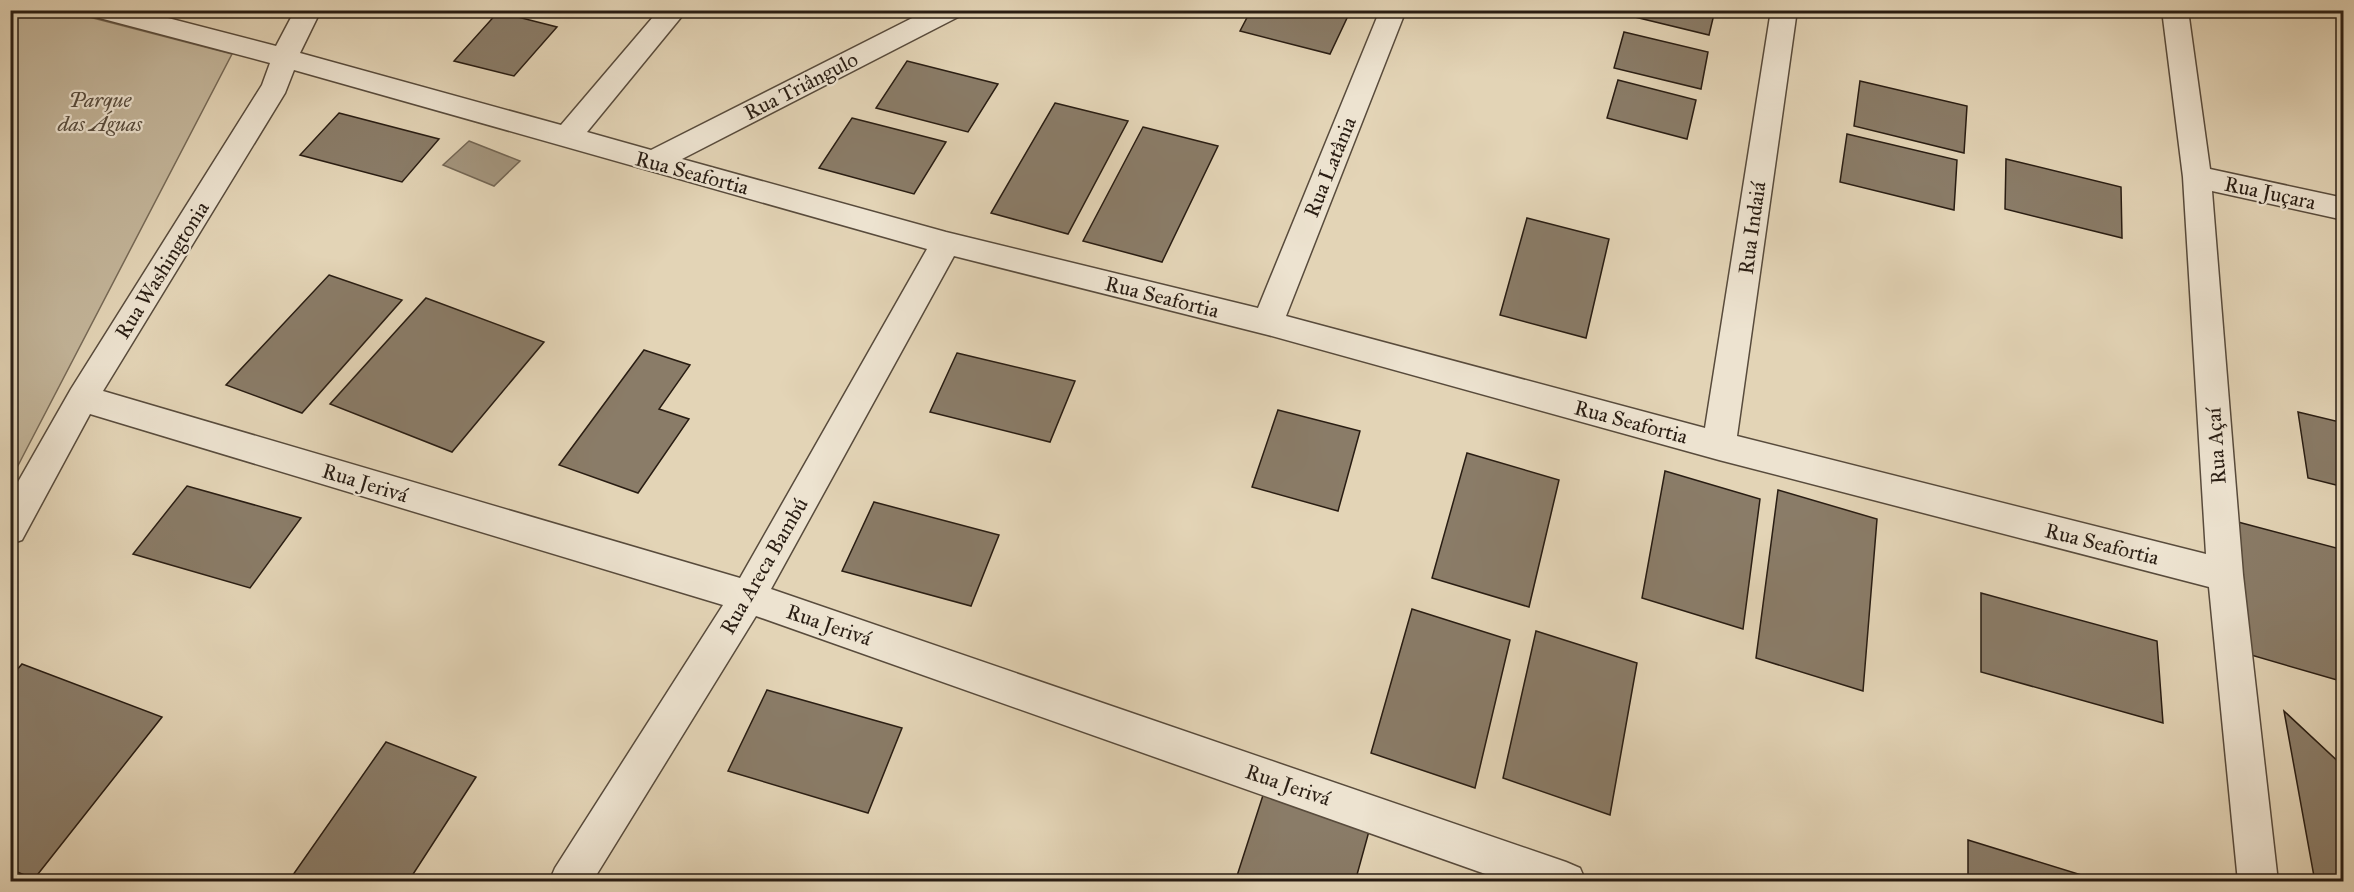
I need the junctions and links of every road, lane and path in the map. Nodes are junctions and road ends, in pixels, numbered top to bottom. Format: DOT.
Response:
graph roads {
  1 [pos="101,10"];
  2 [pos="308,10"];
  3 [pos="674,10"];
  4 [pos="951,10"];
  5 [pos="1393,10"];
  6 [pos="1784,10"];
  7 [pos="2175,10"];
  8 [pos="286,58"];
  9 [pos="566,138"];
  10 [pos="651,162"];
  11 [pos="2197,177"];
  12 [pos="2343,209"];
  13 [pos="946,243"];
  14 [pos="1268,323"];
  15 [pos="82,398"];
  16 [pos="1719,446"];
  17 [pos="10,529"];
  18 [pos="2225,575"];
  19 [pos="748,597"];
  20 [pos="569,882"];
  21 [pos="1566,882"];
  22 [pos="2258,882"];
  1 -- 8 [label="street, Rua Seafortia"];
  2 -- 8 [label="street, Rua Washingtonia"];
  3 -- 9 [label="street"];
  4 -- 10 [label="street, Rua Triângulo"];
  5 -- 14 [label="street, Rua Latânia"];
  6 -- 16 [label="street, Rua Indaiá"];
  7 -- 11 [label="street, Rua Açaí"];
  8 -- 9 [label="street, Rua Seafortia"];
  8 -- 15 [label="street, Rua Washingtonia"];
  9 -- 10 [label="street, Rua Seafortia"];
  10 -- 13 [label="street, Rua Seafortia"];
  11 -- 12 [label="street, Rua Juçara"];
  11 -- 18 [label="street, Rua Açaí"];
  13 -- 14 [label="street, Rua Seafortia"];
  13 -- 19 [label="street, Rua Areca Bambú"];
  14 -- 16 [label="street, Rua Seafortia"];
  15 -- 17 [label="street, Rua Washingtonia"];
  15 -- 19 [label="street, Rua Jerivá"];
  16 -- 18 [label="street, Rua Seafortia"];
  18 -- 22 [label="street, Rua Açaí"];
  19 -- 20 [label="street, Rua Areca Bambú"];
  19 -- 21 [label="street, Rua Jerivá"];
}
